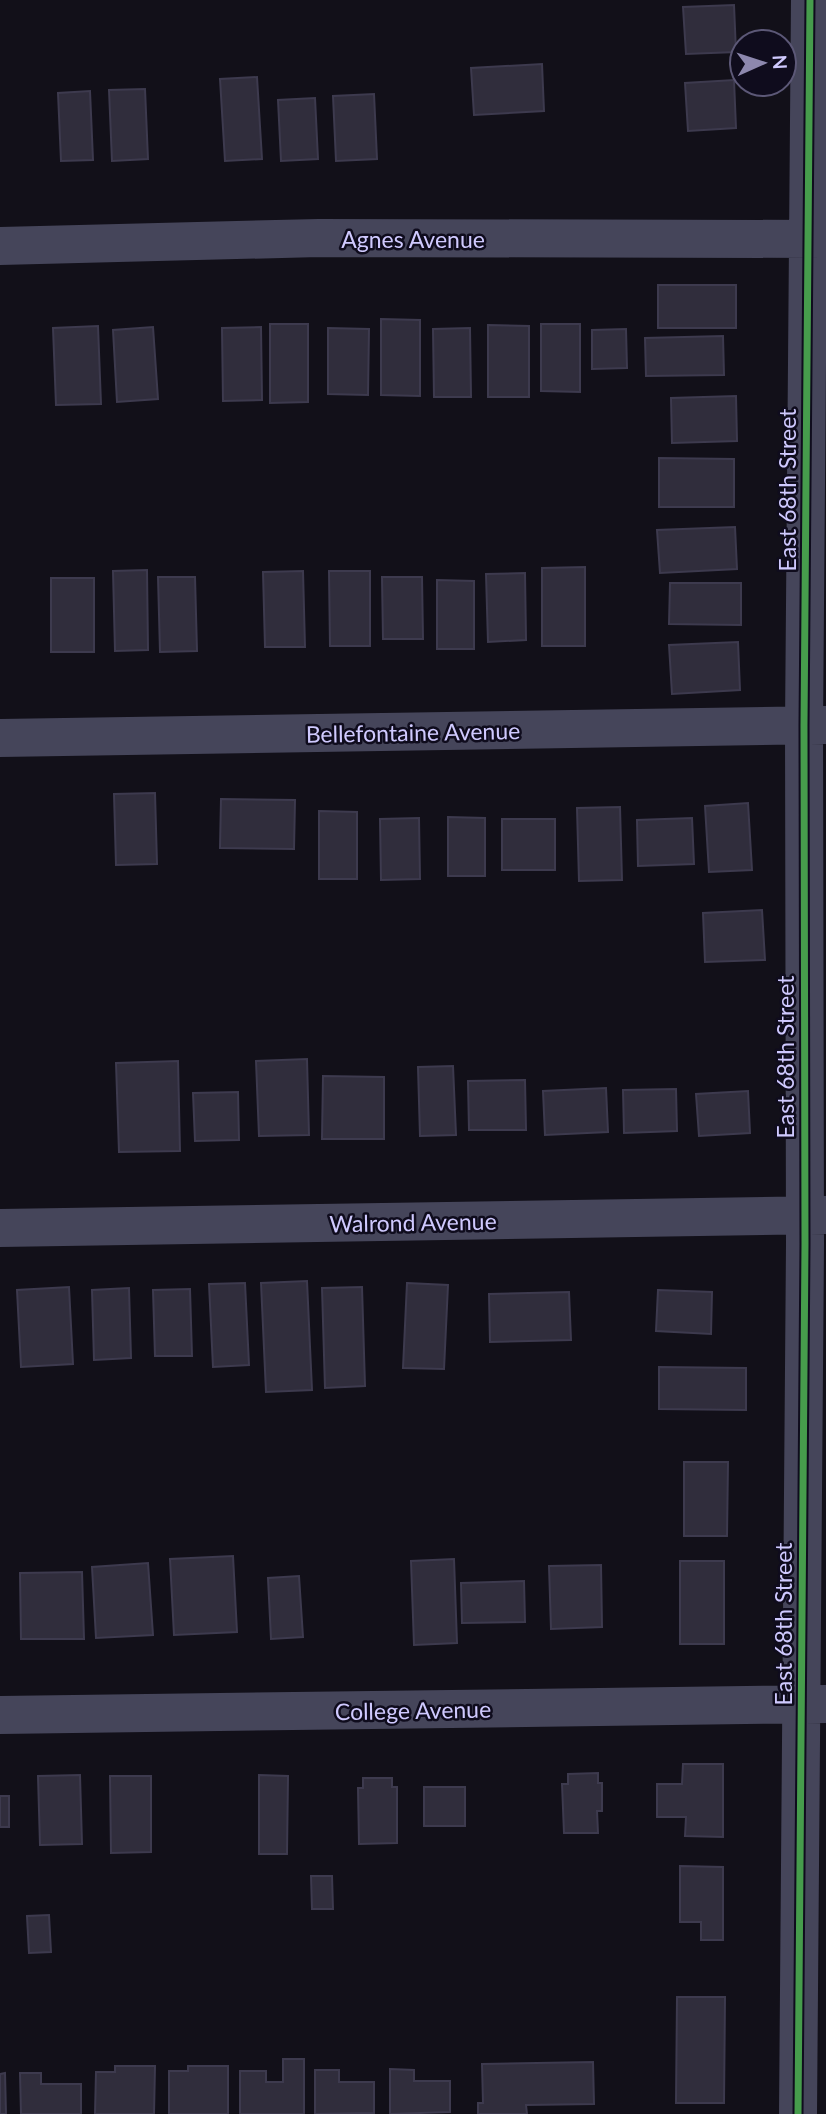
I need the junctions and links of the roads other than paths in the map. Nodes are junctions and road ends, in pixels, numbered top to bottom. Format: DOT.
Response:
graph roads {
  1 [pos="810,0"];
  2 [pos="817,239"];
  3 [pos="0,246"];
  4 [pos="815,725"];
  5 [pos="0,738"];
  6 [pos="815,1215"];
  7 [pos="0,1228"];
  8 [pos="814,1704"];
  9 [pos="0,1715"];
  10 [pos="798,2114"];
  1 -- 2 [label="street, East 68th Street"];
  2 -- 3 [label="street, Agnes Avenue"];
  2 -- 4 [label="street, East 68th Street"];
  4 -- 5 [label="street, Bellefontaine Avenue"];
  4 -- 6 [label="street, East 68th Street"];
  6 -- 7 [label="street, Walrond Avenue"];
  6 -- 8 [label="street, East 68th Street"];
  8 -- 9 [label="street, College Avenue"];
  8 -- 10 [label="street, East 68th Street"];
}
